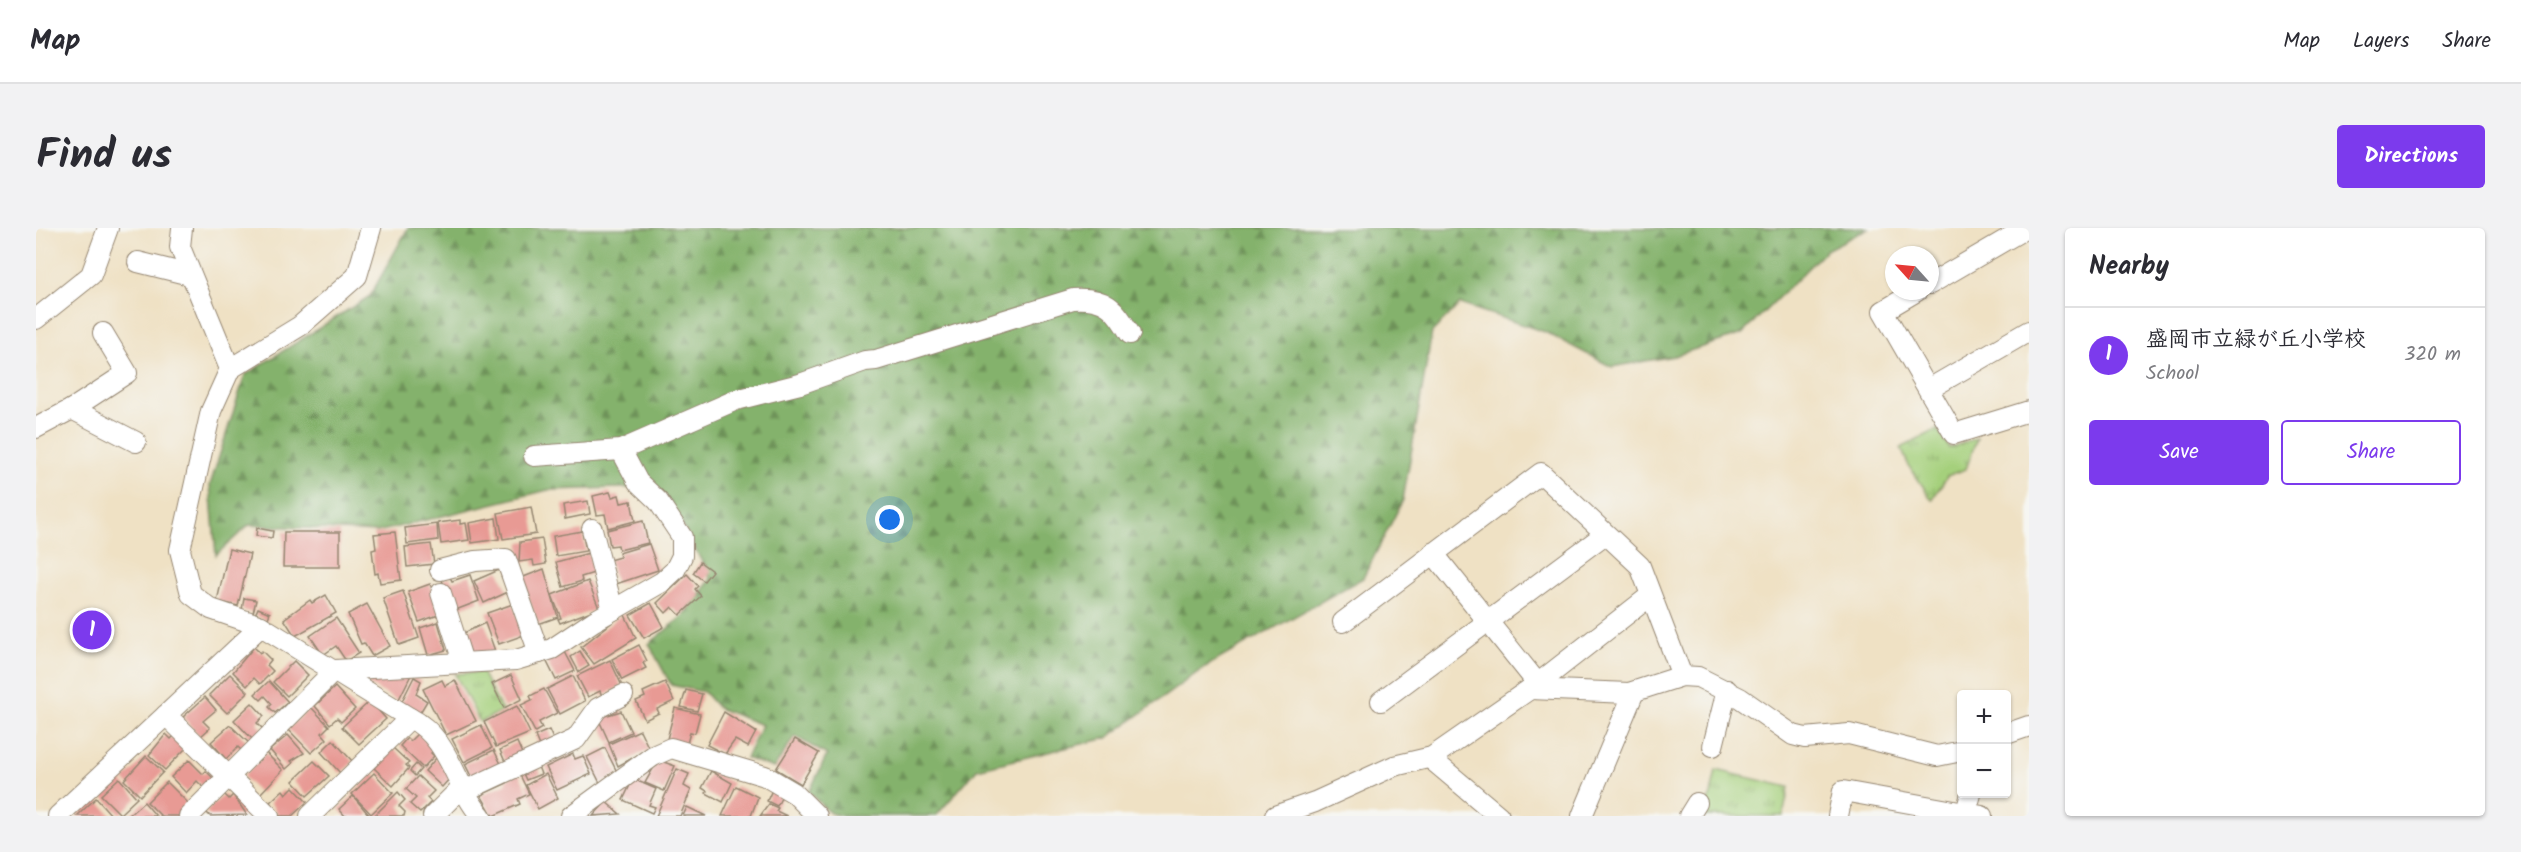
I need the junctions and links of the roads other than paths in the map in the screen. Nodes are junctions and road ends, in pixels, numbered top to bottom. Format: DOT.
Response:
graph roads {
  1 [pos="108,228"];
  2 [pos="182,228"];
  3 [pos="371,228"];
  4 [pos="2026,228"];
  5 [pos="138,262"];
  6 [pos="190,275"];
  7 [pos="1939,279"];
  8 [pos="1902,300"];
  9 [pos="36,319"];
  10 [pos="2029,331"];
  11 [pos="103,333"];
  12 [pos="1130,334"];
  13 [pos="230,369"];
  14 [pos="1929,389"];
  15 [pos="72,409"];
  16 [pos="2029,411"];
  17 [pos="36,428"];
  18 [pos="136,442"];
  19 [pos="621,450"];
  20 [pos="534,456"];
  21 [pos="591,529"];
  22 [pos="1604,535"];
  23 [pos="1433,553"];
  24 [pos="440,570"];
  25 [pos="441,593"];
  26 [pos="1650,596"];
  27 [pos="613,610"];
  28 [pos="1487,621"];
  29 [pos="1343,622"];
  30 [pos="261,626"];
  31 [pos="539,653"];
  32 [pos="463,662"];
  33 [pos="335,670"];
  34 [pos="1682,676"];
  35 [pos="1534,686"];
  36 [pos="1727,690"];
  37 [pos="1634,692"];
  38 [pos="623,695"];
  39 [pos="1381,700"];
  40 [pos="166,715"];
  41 [pos="410,718"];
  42 [pos="2029,726"];
  43 [pos="2011,733"];
  44 [pos="1713,746"];
  45 [pos="1957,752"];
  46 [pos="1430,758"];
  47 [pos="229,775"];
  48 [pos="463,786"];
  49 [pos="1973,807"];
  50 [pos="1313,810"];
  51 [pos="1928,811"];
  52 [pos="58,816"];
  53 [pos="189,816"];
  54 [pos="269,816"];
  55 [pos="310,816"];
  56 [pos="433,816"];
  57 [pos="481,816"];
  58 [pos="571,816"];
  59 [pos="817,816"];
  60 [pos="1275,816"];
  61 [pos="1499,816"];
  62 [pos="1582,816"];
  63 [pos="1838,816"];
  1 -- 9 [label="street"];
  2 -- 6 [label="street"];
  3 -- 13 [label="street"];
  4 -- 7 [label="street"];
  5 -- 6 [label="street"];
  6 -- 13 [label="street"];
  8 -- 14 [label="street"];
  10 -- 14 [label="street"];
  11 -- 15 [label="street"];
  12 -- 19 [label="street"];
  13 -- 30 [label="street"];
  14 -- 16 [label="street"];
  15 -- 17 [label="street"];
  15 -- 18 [label="street"];
  19 -- 20 [label="street"];
  19 -- 27 [label="street"];
  21 -- 27 [label="street"];
  22 -- 23 [label="street"];
  22 -- 26 [label="street"];
  22 -- 28 [label="street"];
  23 -- 28 [label="street"];
  23 -- 29 [label="street"];
  24 -- 31 [label="street"];
  25 -- 32 [label="street"];
  26 -- 34 [label="street"];
  26 -- 35 [label="street"];
  27 -- 31 [label="street"];
  28 -- 35 [label="street"];
  28 -- 39 [label="street"];
  30 -- 33 [label="street"];
  30 -- 40 [label="street"];
  31 -- 32 [label="street"];
  32 -- 33 [label="street"];
  33 -- 41 [label="street"];
  33 -- 47 [label="street"];
  34 -- 36 [label="street"];
  34 -- 37 [label="street"];
  35 -- 37 [label="street"];
  35 -- 46 [label="street"];
  36 -- 44 [label="street"];
  36 -- 45 [label="street"];
  37 -- 62 [label="street"];
  38 -- 48 [label="street"];
  40 -- 47 [label="street"];
  40 -- 52 [label="street"];
  41 -- 48 [label="street"];
  41 -- 55 [label="street"];
  42 -- 43 [label="street"];
  46 -- 50 [label="street"];
  46 -- 61 [label="street"];
  47 -- 53 [label="street"];
  47 -- 54 [label="street"];
  48 -- 56 [label="street"];
  48 -- 57 [label="street"];
  49 -- 51 [label="street"];
  50 -- 60 [label="street"];
  51 -- 63 [label="street"];
  58 -- 59 [label="street"];
}
